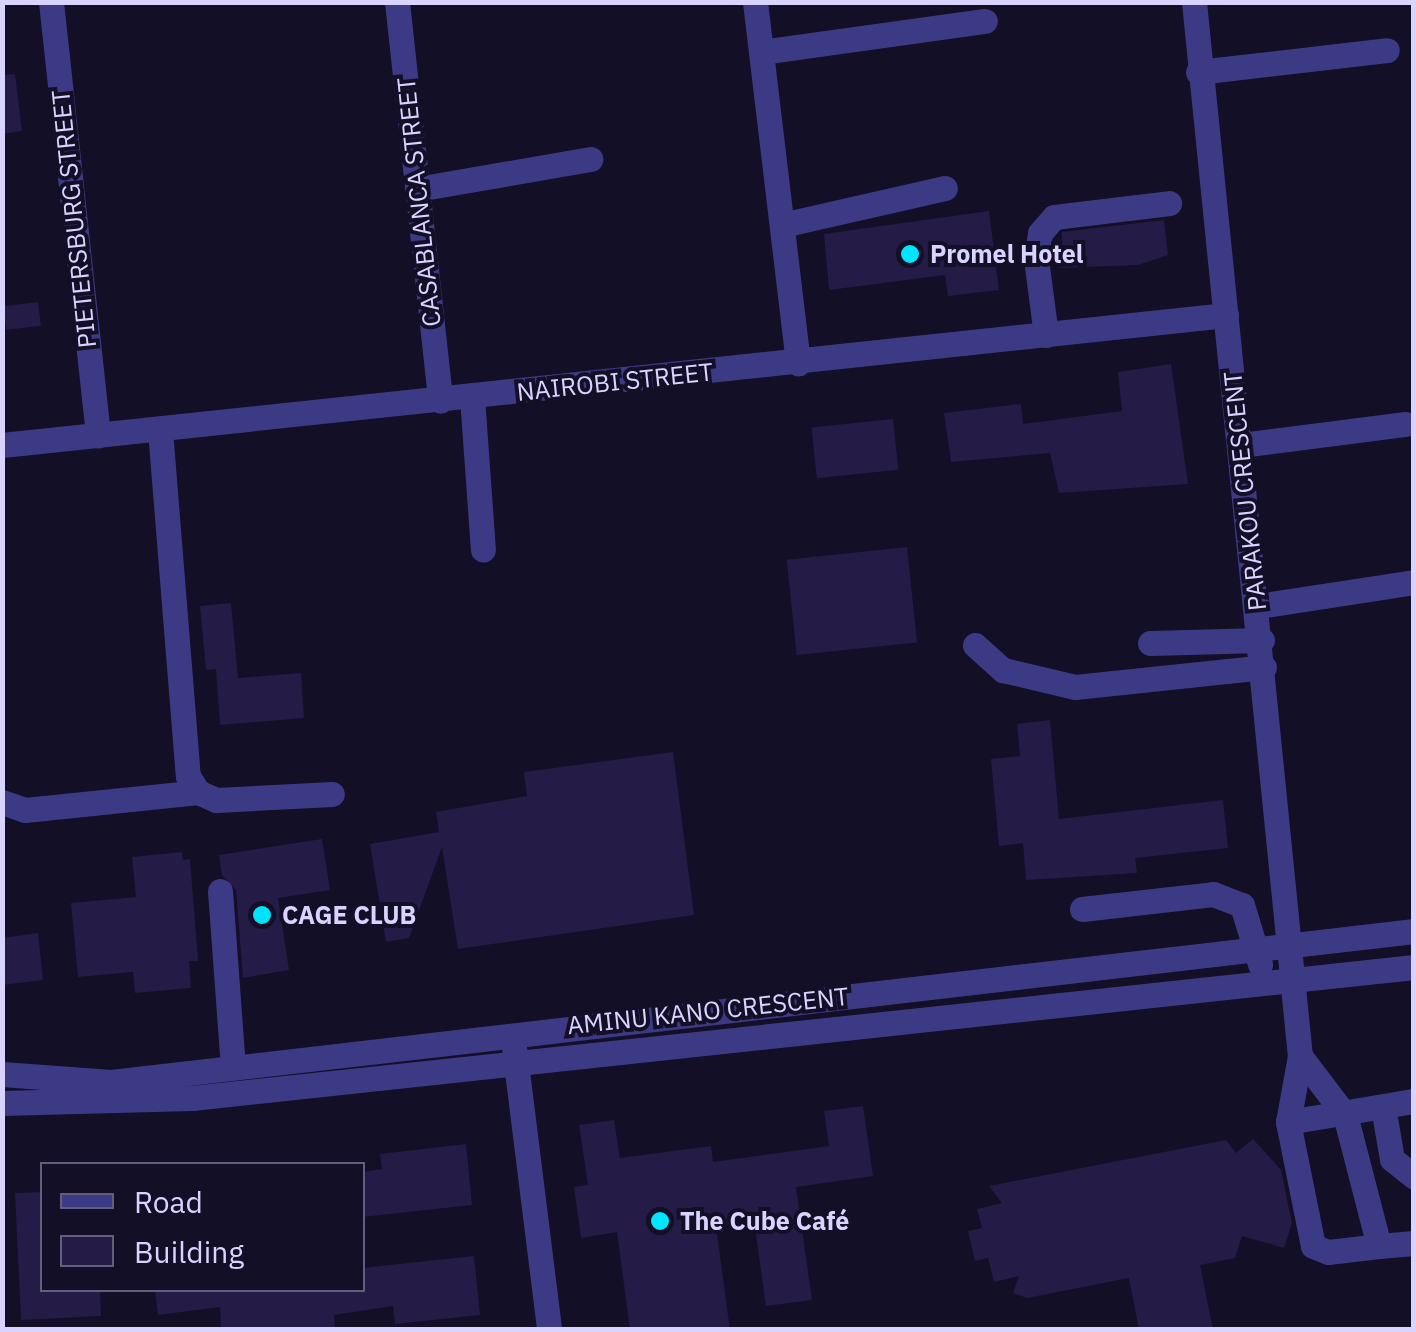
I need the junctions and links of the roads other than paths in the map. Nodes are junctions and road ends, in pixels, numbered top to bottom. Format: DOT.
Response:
graph roads {
  1 [pos="50,2"];
  2 [pos="397,2"];
  3 [pos="756,2"];
  4 [pos="1194,2"];
  5 [pos="985,21"];
  6 [pos="1387,50"];
  7 [pos="761,52"];
  8 [pos="1198,72"];
  9 [pos="590,159"];
  10 [pos="417,188"];
  11 [pos="945,188"];
  12 [pos="1169,202"];
  13 [pos="782,225"];
  14 [pos="1226,315"];
  15 [pos="1046,335"];
  16 [pos="798,363"];
  17 [pos="472,397"];
  18 [pos="440,400"];
  19 [pos="1406,424"];
  20 [pos="160,430"];
  21 [pos="98,436"];
  22 [pos="2,445"];
  23 [pos="1240,445"];
  24 [pos="483,550"];
  25 [pos="1414,582"];
  26 [pos="1258,606"];
  27 [pos="1262,640"];
  28 [pos="1150,644"];
  29 [pos="975,645"];
  30 [pos="1264,667"];
  31 [pos="198,792"];
  32 [pos="332,794"];
  33 [pos="2,802"];
  34 [pos="220,891"];
  35 [pos="1082,909"];
  36 [pos="1414,931"];
  37 [pos="1290,946"];
  38 [pos="1258,950"];
  39 [pos="1414,967"];
  40 [pos="1293,980"];
  41 [pos="1262,984"];
  42 [pos="512,1033"];
  43 [pos="1300,1056"];
  44 [pos="516,1062"];
  45 [pos="233,1068"];
  46 [pos="2,1074"];
  47 [pos="1414,1101"];
  48 [pos="2,1103"];
  49 [pos="1383,1107"];
  50 [pos="1345,1115"];
  51 [pos="1288,1122"];
  52 [pos="1414,1177"];
  53 [pos="1414,1243"];
  54 [pos="1378,1246"];
  55 [pos="549,1330"];
  1 -- 21 [label="street, PIETERSBURG STREET"];
  2 -- 10 [label="street, CASABLANCA STREET"];
  3 -- 7 [label="street"];
  4 -- 8 [label="street, PARAKOU CRESCENT"];
  5 -- 7 [label="street"];
  6 -- 8 [label="street"];
  7 -- 13 [label="street"];
  8 -- 14 [label="street, PARAKOU CRESCENT"];
  9 -- 10 [label="street"];
  10 -- 18 [label="street, CASABLANCA STREET"];
  11 -- 13 [label="street"];
  12 -- 15 [label="street"];
  13 -- 16 [label="street"];
  14 -- 15 [label="street, NAIROBI STREET"];
  14 -- 23 [label="street, PARAKOU CRESCENT"];
  15 -- 16 [label="street, NAIROBI STREET"];
  16 -- 17 [label="street, NAIROBI STREET"];
  17 -- 18 [label="street, NAIROBI STREET"];
  17 -- 24 [label="street"];
  18 -- 20 [label="street, NAIROBI STREET"];
  19 -- 23 [label="street"];
  20 -- 21 [label="street, NAIROBI STREET"];
  20 -- 31 [label="street"];
  21 -- 22 [label="street, NAIROBI STREET"];
  23 -- 26 [label="street, PARAKOU CRESCENT"];
  25 -- 26 [label="street"];
  26 -- 27 [label="street, PARAKOU CRESCENT"];
  27 -- 28 [label="street"];
  27 -- 30 [label="street, PARAKOU CRESCENT"];
  29 -- 30 [label="street"];
  30 -- 37 [label="street, PARAKOU CRESCENT"];
  31 -- 32 [label="street"];
  31 -- 33 [label="street"];
  34 -- 45 [label="street"];
  35 -- 38 [label="street"];
  36 -- 37 [label="street, AMINU KANO CRESCENT"];
  37 -- 38 [label="street, AMINU KANO CRESCENT"];
  37 -- 40 [label="street, PARAKOU CRESCENT"];
  38 -- 41 [label="street"];
  38 -- 42 [label="street, AMINU KANO CRESCENT"];
  39 -- 40 [label="street"];
  40 -- 41 [label="street"];
  40 -- 43 [label="street, PARAKOU CRESCENT"];
  41 -- 44 [label="street"];
  42 -- 44 [label="street"];
  42 -- 45 [label="street, AMINU KANO CRESCENT"];
  43 -- 50 [label="street"];
  43 -- 51 [label="street, PARAKOU CRESCENT"];
  44 -- 48 [label="street"];
  44 -- 55 [label="street"];
  45 -- 46 [label="street, AMINU KANO CRESCENT"];
  47 -- 49 [label="street"];
  49 -- 50 [label="street"];
  49 -- 52 [label="street"];
  50 -- 51 [label="street"];
  50 -- 54 [label="street"];
  51 -- 54 [label="street"];
  53 -- 54 [label="street"];
}
